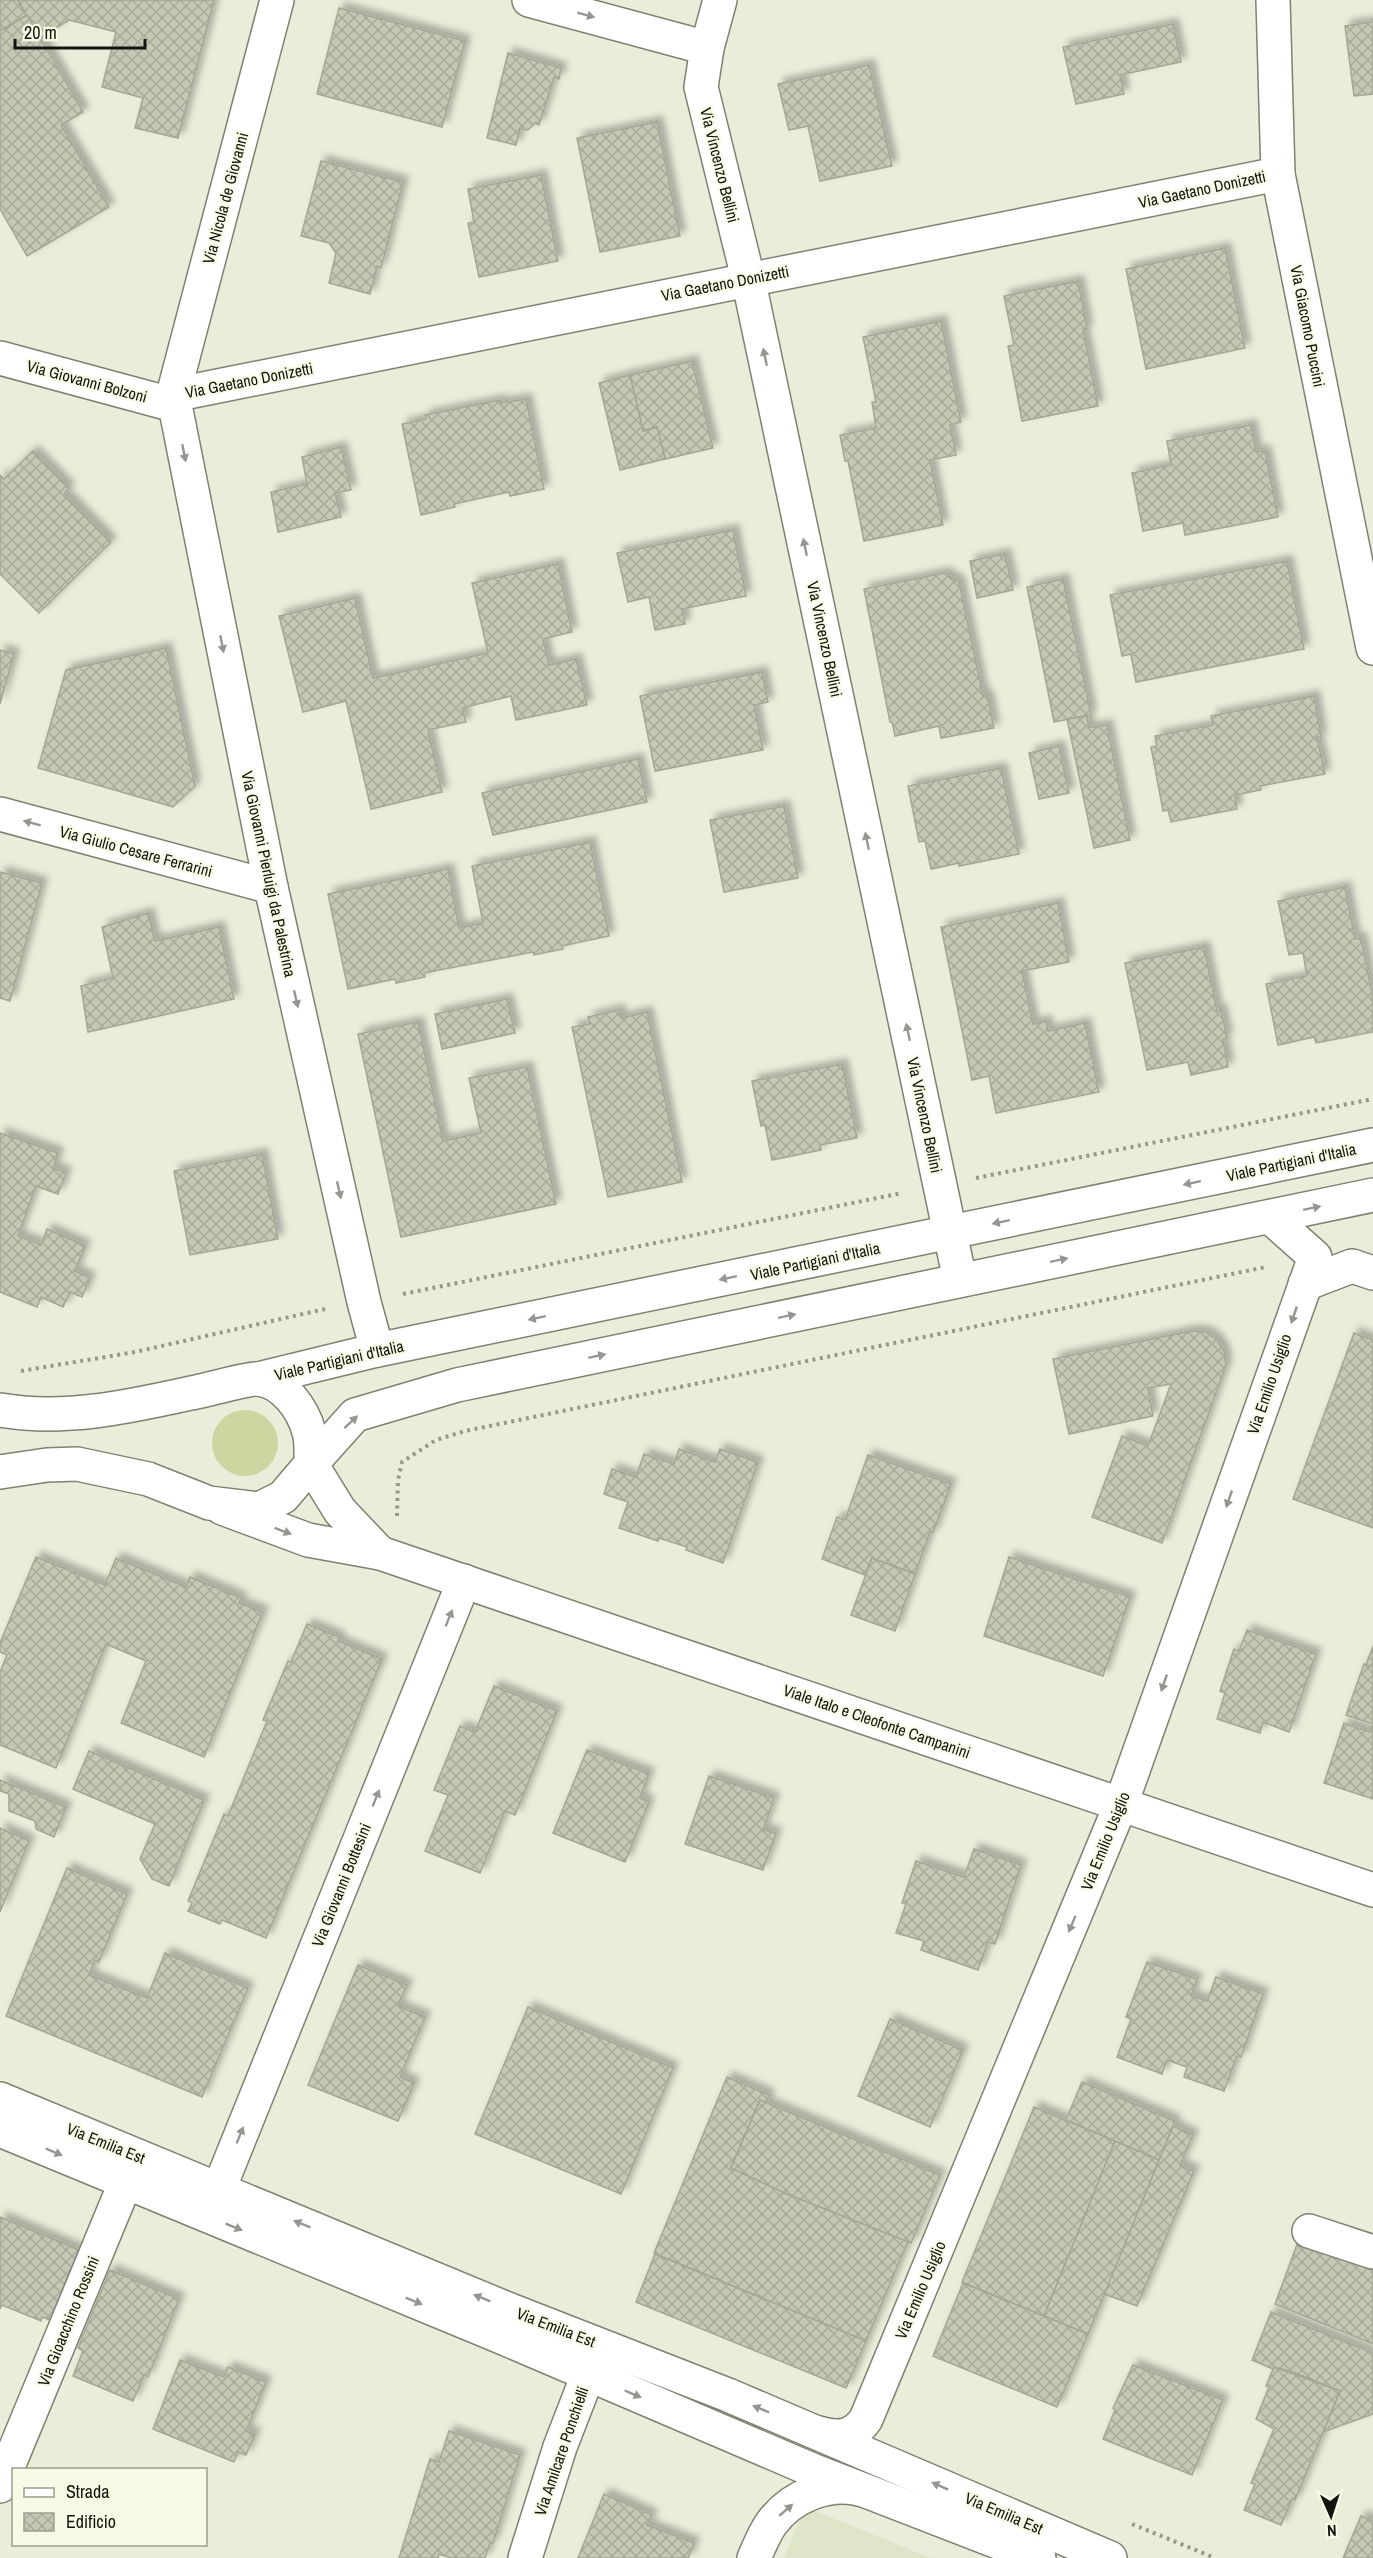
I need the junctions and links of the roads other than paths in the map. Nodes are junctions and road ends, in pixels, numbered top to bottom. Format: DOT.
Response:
graph roads {
  1 [pos="277,0"];
  2 [pos="530,0"];
  3 [pos="720,0"];
  4 [pos="1273,0"];
  5 [pos="707,48"];
  6 [pos="1278,174"];
  7 [pos="748,278"];
  8 [pos="0,358"];
  9 [pos="172,395"];
  10 [pos="1373,648"];
  11 [pos="0,814"];
  12 [pos="271,887"];
  13 [pos="1373,1145"];
  14 [pos="1373,1195"];
  15 [pos="1270,1217"];
  16 [pos="950,1233"];
  17 [pos="1310,1270"];
  18 [pos="1373,1272"];
  19 [pos="960,1280"];
  20 [pos="377,1350"];
  21 [pos="258,1378"];
  22 [pos="0,1410"];
  23 [pos="311,1464"];
  24 [pos="0,1472"];
  25 [pos="209,1503"];
  26 [pos="380,1552"];
  27 [pos="464,1581"];
  28 [pos="1121,1804"];
  29 [pos="1373,1890"];
  30 [pos="0,2099"];
  31 [pos="0,2130"];
  32 [pos="131,2169"];
  33 [pos="219,2189"];
  34 [pos="1310,2231"];
  35 [pos="1373,2252"];
  36 [pos="594,2360"];
  37 [pos="819,2433"];
  38 [pos="0,2486"];
  39 [pos="871,2492"];
  40 [pos="525,2558"];
  41 [pos="754,2558"];
  42 [pos="1039,2558"];
  43 [pos="1110,2558"];
  1 -- 9 [label="street, Via Nicola de Giovanni"];
  2 -- 5 [label="street, one-way"];
  3 -- 5 [label="street, Via Vincenzo Bellini"];
  4 -- 6 [label="street, Via Giacomo Puccini"];
  5 -- 7 [label="street, Via Vincenzo Bellini"];
  6 -- 7 [label="street, Via Gaetano Donizetti"];
  6 -- 10 [label="street, Via Giacomo Puccini"];
  7 -- 9 [label="street, Via Gaetano Donizetti"];
  16 -- 7 [label="street, Via Vincenzo Bellini, one-way"];
  8 -- 9 [label="street, Via Giovanni Bolzoni"];
  9 -- 12 [label="street, Via Giovanni Pierluigi da Palestrina, one-way"];
  12 -- 11 [label="street, Via Giulio Cesare Ferrarini, one-way"];
  12 -- 20 [label="street, Via Giovanni Pierluigi da Palestrina, one-way"];
  13 -- 16 [label="street, Viale Partigiani d'Italia, one-way"];
  15 -- 14 [label="street, one-way"];
  15 -- 17 [label="street"];
  19 -- 15 [label="street, one-way"];
  16 -- 19 [label="street, Via Vincenzo Bellini"];
  16 -- 20 [label="street, Viale Partigiani d'Italia, one-way"];
  17 -- 18 [label="street"];
  17 -- 28 [label="street, Via Emilio Usiglio, one-way"];
  23 -- 19 [label="street, one-way"];
  20 -- 21 [label="street, Viale Partigiani d'Italia"];
  21 -- 22 [label="street, Viale Partigiani d'Italia"];
  21 -- 23 [label="street, Viale Partigiani d'Italia"];
  23 -- 25 [label="street"];
  23 -- 26 [label="street, Viale Italo e Cleofonte Campanini"];
  24 -- 25 [label="street"];
  25 -- 26 [label="street, Viale Italo e Cleofonte Campanini, one-way"];
  26 -- 27 [label="street, Viale Italo e Cleofonte Campanini"];
  27 -- 28 [label="street, Viale Italo e Cleofonte Campanini"];
  33 -- 27 [label="street, Via Giovanni Bottesini, one-way"];
  28 -- 29 [label="street, Viale Italo e Cleofonte Campanini"];
  28 -- 37 [label="street, Via Emilio Usiglio, one-way"];
  30 -- 32 [label="street, Via Emilia Est"];
  31 -- 32 [label="street, Via Emilia Est, one-way"];
  32 -- 33 [label="street, Via Emilia Est"];
  32 -- 36 [label="street, Via Emilia Est, one-way"];
  32 -- 38 [label="street, Via Gioacchino Rossini"];
  36 -- 33 [label="street, Via Emilia Est, one-way"];
  34 -- 35 [label="street"];
  37 -- 36 [label="street, Via Emilia Est, one-way"];
  36 -- 39 [label="street, Via Emilia Est, one-way"];
  36 -- 40 [label="street, Via Amilcare Ponchielli"];
  43 -- 37 [label="street, Via Emilia Est, one-way"];
  41 -- 39 [label="street, one-way"];
  39 -- 42 [label="street, Via Emilia Est"];
}
